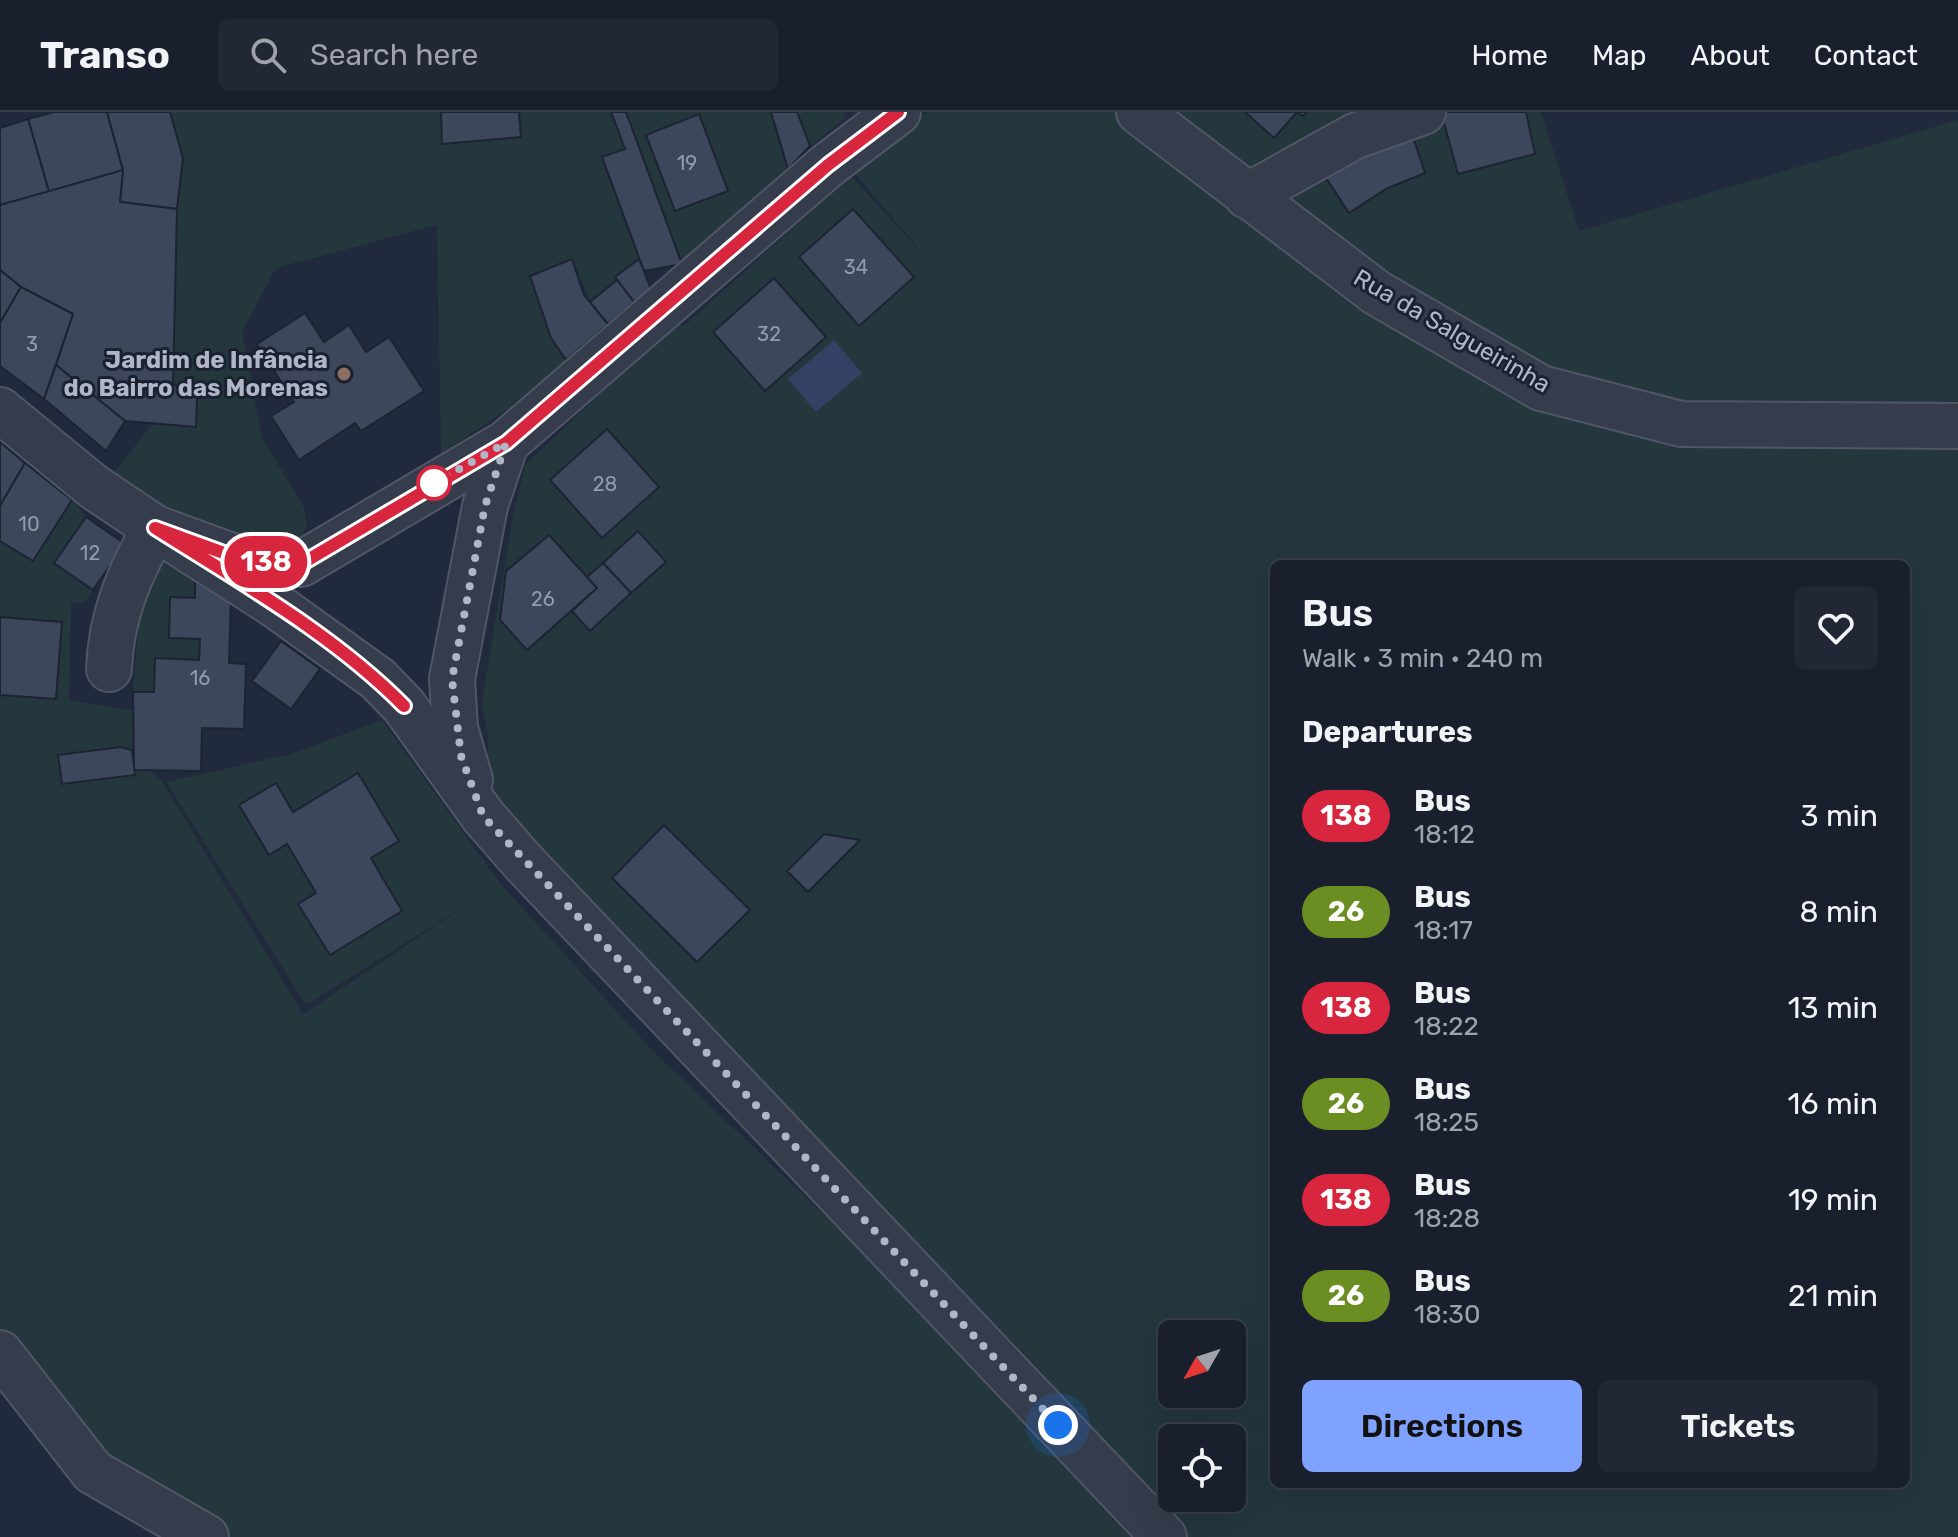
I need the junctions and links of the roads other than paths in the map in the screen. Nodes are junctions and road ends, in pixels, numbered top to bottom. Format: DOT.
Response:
graph roads {
  1 [pos="898,112"];
  2 [pos="1139,112"];
  3 [pos="1423,112"];
  4 [pos="1247,196"];
  5 [pos="0,410"];
  6 [pos="1958,426"];
  7 [pos="506,443"];
  8 [pos="155,528"];
  9 [pos="109,669"];
  10 [pos="483,816"];
  11 [pos="0,1353"];
  12 [pos="206,1537"];
  13 [pos="1164,1537"];
  1 -- 7 [label="street"];
  2 -- 4 [label="street, Rua da Salgueirinha"];
  3 -- 4 [label="street"];
  4 -- 6 [label="street, Rua da Salgueirinha"];
  5 -- 8 [label="street"];
  7 -- 8 [label="street"];
  7 -- 10 [label="street"];
  8 -- 9 [label="street"];
  8 -- 10 [label="street"];
  10 -- 13 [label="street"];
  11 -- 12 [label="street"];
}
